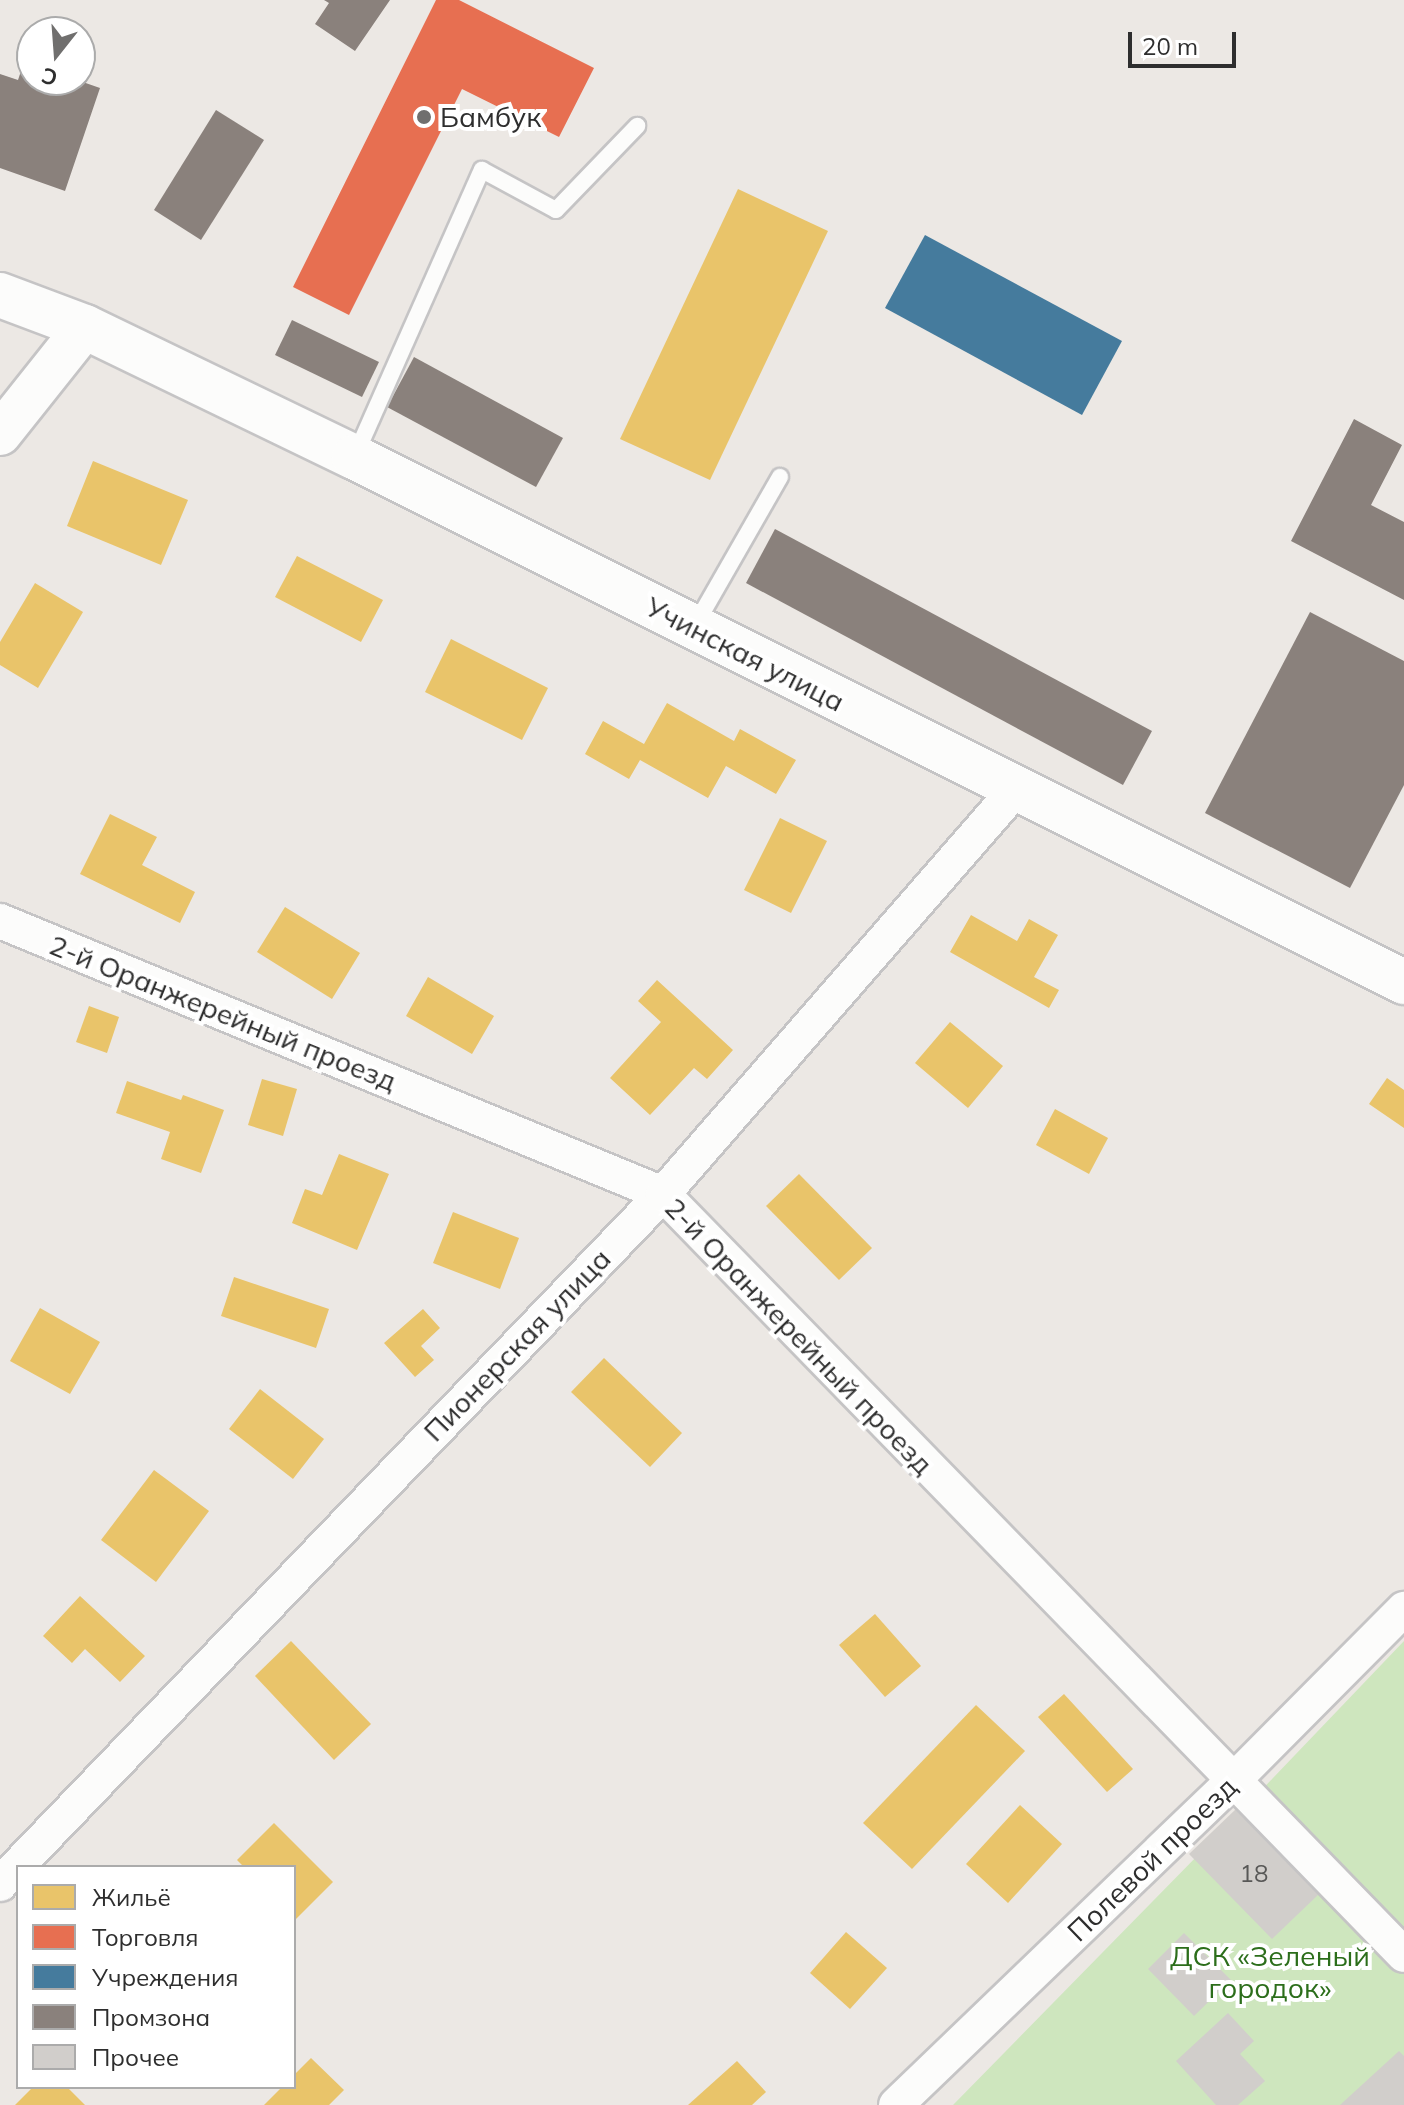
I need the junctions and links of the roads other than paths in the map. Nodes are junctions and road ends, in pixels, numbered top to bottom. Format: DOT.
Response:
graph roads {
  1 [pos="637,126"];
  2 [pos="0,295"];
  3 [pos="85,327"];
  4 [pos="0,434"];
  5 [pos="354,457"];
  6 [pos="780,477"];
  7 [pos="693,628"];
  8 [pos="1015,790"];
  9 [pos="0,921"];
  10 [pos="1404,982"];
  11 [pos="663,1194"];
  12 [pos="1404,1609"];
  13 [pos="1232,1782"];
  14 [pos="18,1865"];
  15 [pos="16,1867"];
  16 [pos="0,1884"];
  17 [pos="1404,1955"];
  18 [pos="896,2105"];
  1 -- 5 [label="lane"];
  2 -- 3 [label="main road, Учинская улица"];
  3 -- 4 [label="street"];
  3 -- 5 [label="main road, Учинская улица"];
  5 -- 7 [label="main road, Учинская улица"];
  6 -- 7 [label="lane"];
  7 -- 8 [label="main road, Учинская улица"];
  8 -- 10 [label="main road, Учинская улица"];
  8 -- 11 [label="street, Пионерская улица"];
  9 -- 11 [label="street, 2-й Оранжерейный проезд"];
  11 -- 13 [label="street, 2-й Оранжерейный проезд"];
  11 -- 14 [label="street, Пионерская улица"];
  12 -- 13 [label="street, Полевой проезд"];
  13 -- 17 [label="street, 2-й Оранжерейный проезд"];
  13 -- 18 [label="street, Полевой проезд"];
  15 -- 16 [label="street, Пионерская улица"];
}
